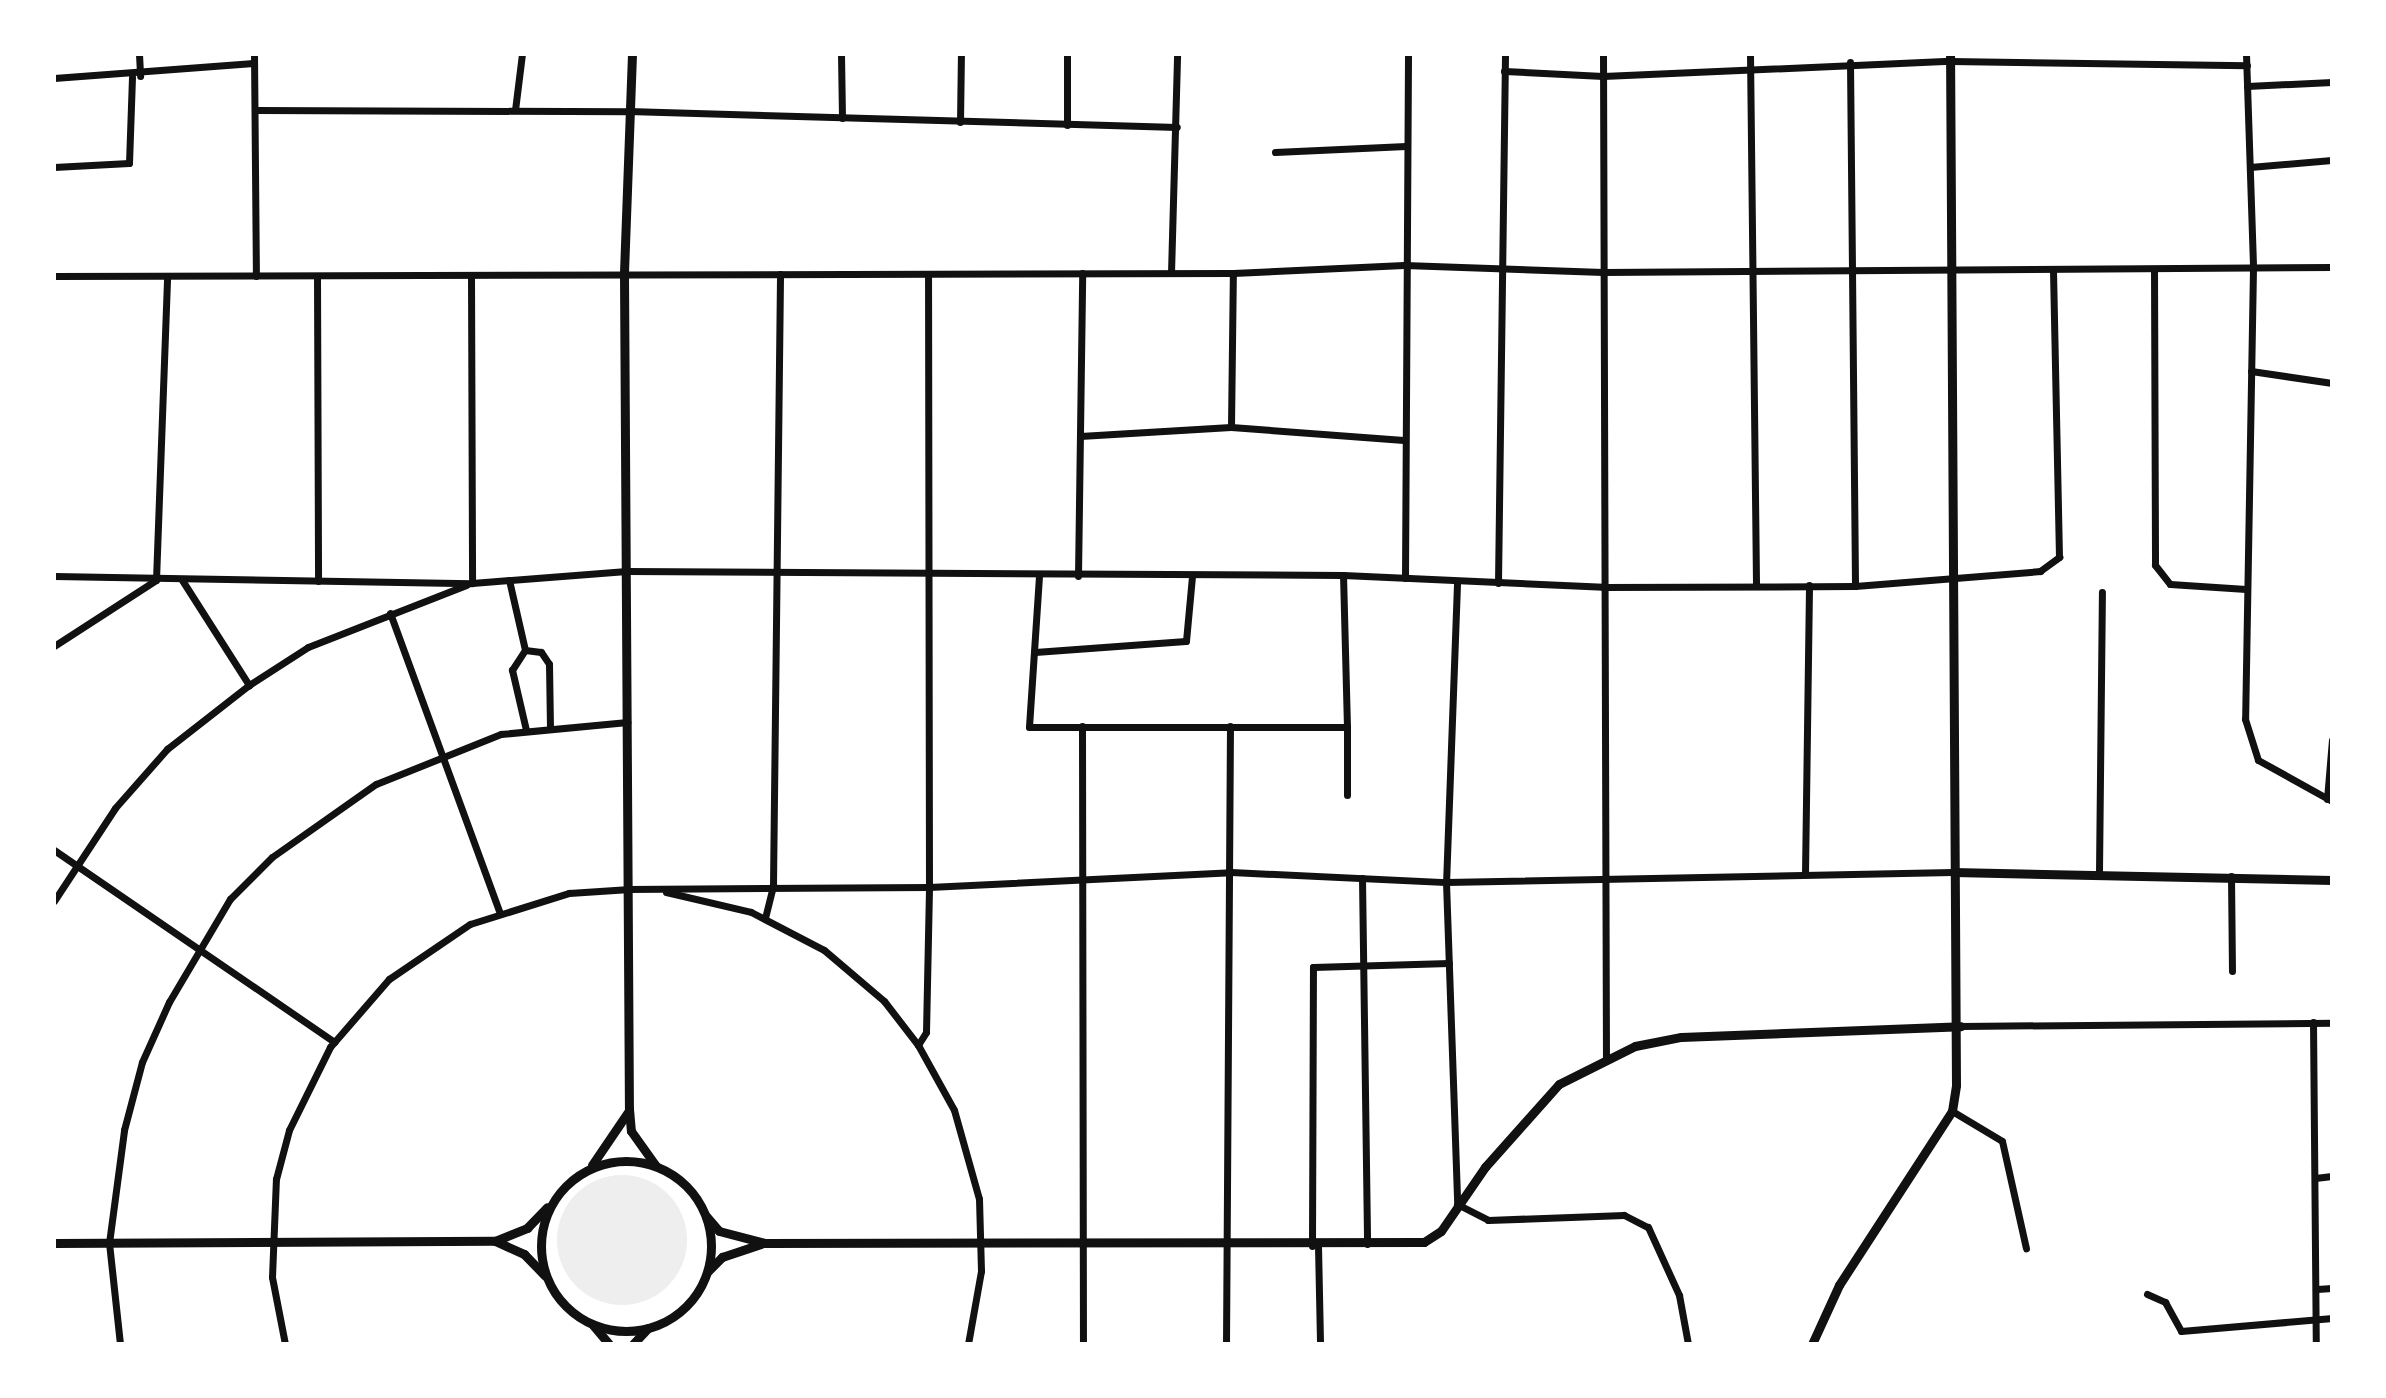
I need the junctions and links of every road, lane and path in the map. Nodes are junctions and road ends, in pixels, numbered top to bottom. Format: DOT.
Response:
graph roads {
  1 [pos="139,54"];
  2 [pos="522,54"];
  3 [pos="632,54"];
  4 [pos="841,54"];
  5 [pos="961,54"];
  6 [pos="1067,54"];
  7 [pos="1177,54"];
  8 [pos="1408,54"];
  9 [pos="1505,54"];
  10 [pos="1603,54"];
  11 [pos="1750,54"];
  12 [pos="2246,54"];
  13 [pos="1950,57"];
  14 [pos="254,58"];
  15 [pos="1850,62"];
  16 [pos="2247,65"];
  17 [pos="1750,68"];
  18 [pos="1504,71"];
  19 [pos="1603,76"];
  20 [pos="136,77"];
  21 [pos="54,78"];
  22 [pos="2332,82"];
  23 [pos="2247,86"];
  24 [pos="257,110"];
  25 [pos="515,110"];
  26 [pos="628,111"];
  27 [pos="842,118"];
  28 [pos="960,122"];
  29 [pos="1067,125"];
  30 [pos="1177,127"];
  31 [pos="1406,146"];
  32 [pos="1275,152"];
  33 [pos="2332,160"];
  34 [pos="54,167"];
  35 [pos="2250,167"];
  36 [pos="1404,265"];
  37 [pos="2332,267"];
  38 [pos="2253,268"];
  39 [pos="2053,269"];
  40 [pos="2154,269"];
  41 [pos="1749,270"];
  42 [pos="1948,270"];
  43 [pos="1504,271"];
  44 [pos="1848,271"];
  45 [pos="1603,272"];
  46 [pos="1082,273"];
  47 [pos="1171,273"];
  48 [pos="1233,273"];
  49 [pos="780,274"];
  50 [pos="928,274"];
  51 [pos="471,275"];
  52 [pos="624,275"];
  53 [pos="54,276"];
  54 [pos="167,276"];
  55 [pos="256,276"];
  56 [pos="317,276"];
  57 [pos="2251,371"];
  58 [pos="2332,383"];
  59 [pos="1231,427"];
  60 [pos="1080,436"];
  61 [pos="1404,440"];
  62 [pos="627,571"];
  63 [pos="777,574"];
  64 [pos="1343,575"];
  65 [pos="54,576"];
  66 [pos="1039,576"];
  67 [pos="1078,576"];
  68 [pos="1192,576"];
  69 [pos="930,578"];
  70 [pos="1405,578"];
  71 [pos="1952,578"];
  72 [pos="156,580"];
  73 [pos="182,580"];
  74 [pos="509,580"];
  75 [pos="318,581"];
  76 [pos="472,583"];
  77 [pos="1498,583"];
  78 [pos="1457,584"];
  79 [pos="1756,585"];
  80 [pos="1809,585"];
  81 [pos="1855,586"];
  82 [pos="1603,587"];
  83 [pos="2246,589"];
  84 [pos="2102,592"];
  85 [pos="390,613"];
  86 [pos="54,646"];
  87 [pos="525,650"];
  88 [pos="1035,652"];
  89 [pos="249,685"];
  90 [pos="627,722"];
  91 [pos="550,726"];
  92 [pos="1082,726"];
  93 [pos="1230,726"];
  94 [pos="1347,727"];
  95 [pos="526,730"];
  96 [pos="2332,740"];
  97 [pos="443,756"];
  98 [pos="1347,795"];
  99 [pos="2329,800"];
  100 [pos="54,850"];
  101 [pos="75,866"];
  102 [pos="1231,872"];
  103 [pos="1953,872"];
  104 [pos="2099,872"];
  105 [pos="1805,874"];
  106 [pos="2231,876"];
  107 [pos="1605,877"];
  108 [pos="1362,878"];
  109 [pos="2332,880"];
  110 [pos="1080,882"];
  111 [pos="1446,882"];
  112 [pos="773,885"];
  113 [pos="929,887"];
  114 [pos="628,889"];
  115 [pos="54,901"];
  116 [pos="500,913"];
  117 [pos="765,918"];
  118 [pos="199,950"];
  119 [pos="1449,963"];
  120 [pos="1364,965"];
  121 [pos="2232,971"];
  122 [pos="2313,1022"];
  123 [pos="2332,1023"];
  124 [pos="1961,1026"];
  125 [pos="334,1042"];
  126 [pos="918,1045"];
  127 [pos="1606,1060"];
  128 [pos="629,1109"];
  129 [pos="1952,1111"];
  130 [pos="656,1166"];
  131 [pos="587,1170"];
  132 [pos="2332,1176"];
  133 [pos="2315,1178"];
  134 [pos="555,1198"];
  135 [pos="1457,1204"];
  136 [pos="706,1216"];
  137 [pos="495,1241"];
  138 [pos="271,1242"];
  139 [pos="54,1243"];
  140 [pos="109,1243"];
  141 [pos="765,1243"];
  142 [pos="1367,1244"];
  143 [pos="981,1245"];
  144 [pos="1082,1245"];
  145 [pos="1224,1246"];
  146 [pos="1315,1246"];
  147 [pos="2026,1248"];
  148 [pos="707,1273"];
  149 [pos="548,1279"];
  150 [pos="2332,1288"];
  151 [pos="2317,1289"];
  152 [pos="2147,1294"];
  153 [pos="2332,1318"];
  154 [pos="2315,1319"];
  155 [pos="592,1324"];
  156 [pos="648,1328"];
  157 [pos="120,1344"];
  158 [pos="285,1344"];
  159 [pos="609,1344"];
  160 [pos="633,1344"];
  161 [pos="968,1344"];
  162 [pos="1083,1344"];
  163 [pos="1226,1344"];
  164 [pos="1320,1344"];
  165 [pos="1688,1344"];
  166 [pos="1812,1344"];
  167 [pos="2316,1344"];
  1 -- 20 [label="street"];
  2 -- 25 [label="street"];
  3 -- 26 [label="street"];
  4 -- 27 [label="street"];
  5 -- 28 [label="street"];
  6 -- 29 [label="street"];
  7 -- 30 [label="street"];
  8 -- 31 [label="street"];
  9 -- 18 [label="street"];
  10 -- 19 [label="street"];
  11 -- 17 [label="street"];
  12 -- 16 [label="street"];
  13 -- 15 [label="street"];
  13 -- 16 [label="street"];
  13 -- 42 [label="street"];
  14 -- 20 [label="street"];
  14 -- 24 [label="street"];
  15 -- 17 [label="street"];
  15 -- 44 [label="street"];
  16 -- 23 [label="street"];
  17 -- 19 [label="street"];
  17 -- 41 [label="street"];
  18 -- 19 [label="street"];
  18 -- 43 [label="street"];
  19 -- 45 [label="street"];
  20 -- 21 [label="street"];
  20 -- 34 [label="street"];
  22 -- 23 [label="street"];
  23 -- 35 [label="street"];
  24 -- 25 [label="street"];
  24 -- 55 [label="street"];
  25 -- 26 [label="street"];
  26 -- 27 [label="street"];
  26 -- 52 [label="street"];
  27 -- 28 [label="street"];
  28 -- 29 [label="street"];
  29 -- 30 [label="street"];
  30 -- 47 [label="street"];
  31 -- 32 [label="street"];
  31 -- 36 [label="street"];
  33 -- 35 [label="street"];
  35 -- 38 [label="street"];
  36 -- 43 [label="street"];
  36 -- 48 [label="street"];
  36 -- 61 [label="street"];
  37 -- 38 [label="street"];
  38 -- 40 [label="street"];
  38 -- 57 [label="street"];
  39 -- 40 [label="street"];
  39 -- 42 [label="street"];
  39 -- 71 [label="street"];
  40 -- 83 [label="street"];
  41 -- 44 [label="street"];
  41 -- 45 [label="street"];
  41 -- 79 [label="street"];
  42 -- 44 [label="street"];
  42 -- 71 [label="street"];
  43 -- 45 [label="street"];
  43 -- 77 [label="street"];
  44 -- 81 [label="street"];
  45 -- 82 [label="street"];
  46 -- 47 [label="street"];
  46 -- 50 [label="street"];
  46 -- 60 [label="street"];
  47 -- 48 [label="street"];
  48 -- 59 [label="street"];
  49 -- 50 [label="street"];
  49 -- 52 [label="street"];
  49 -- 63 [label="street"];
  50 -- 69 [label="street"];
  51 -- 52 [label="street"];
  51 -- 56 [label="street"];
  51 -- 76 [label="street"];
  52 -- 62 [label="street"];
  53 -- 54 [label="street"];
  54 -- 55 [label="street"];
  54 -- 72 [label="street"];
  55 -- 56 [label="street"];
  56 -- 75 [label="street"];
  57 -- 58 [label="street"];
  57 -- 83 [label="street"];
  59 -- 60 [label="street"];
  59 -- 61 [label="street"];
  60 -- 67 [label="street"];
  61 -- 70 [label="street"];
  62 -- 63 [label="street"];
  62 -- 74 [label="street"];
  62 -- 90 [label="street"];
  63 -- 69 [label="street"];
  63 -- 112 [label="street"];
  64 -- 68 [label="street"];
  64 -- 70 [label="street"];
  64 -- 94 [label="street"];
  65 -- 72 [label="street"];
  66 -- 67 [label="street"];
  66 -- 69 [label="street"];
  66 -- 88 [label="street"];
  67 -- 68 [label="street"];
  68 -- 88 [label="street"];
  69 -- 113 [label="street"];
  70 -- 78 [label="street"];
  71 -- 81 [label="street"];
  71 -- 103 [label="street"];
  72 -- 73 [label="street"];
  72 -- 86 [label="street"];
  73 -- 75 [label="street"];
  73 -- 89 [label="street"];
  74 -- 76 [label="street"];
  74 -- 87 [label="street"];
  75 -- 76 [label="street"];
  76 -- 85 [label="street"];
  77 -- 78 [label="street"];
  77 -- 82 [label="street"];
  78 -- 111 [label="street"];
  79 -- 80 [label="street"];
  79 -- 82 [label="street"];
  80 -- 81 [label="street"];
  80 -- 105 [label="street"];
  82 -- 107 [label="street"];
  83 -- 99 [label="street"];
  84 -- 104 [label="street"];
  85 -- 89 [label="street"];
  85 -- 97 [label="street"];
  87 -- 91 [label="street"];
  87 -- 95 [label="street"];
  88 -- 92 [label="street"];
  89 -- 101 [label="street"];
  90 -- 91 [label="street"];
  90 -- 114 [label="street"];
  91 -- 95 [label="street"];
  92 -- 93 [label="street"];
  92 -- 110 [label="street"];
  93 -- 94 [label="street"];
  93 -- 102 [label="street"];
  94 -- 98 [label="street"];
  95 -- 97 [label="street"];
  96 -- 99 [label="street"];
  97 -- 116 [label="street"];
  97 -- 118 [label="street"];
  100 -- 101 [label="street"];
  101 -- 115 [label="street"];
  101 -- 118 [label="street"];
  102 -- 108 [label="street"];
  102 -- 110 [label="street"];
  102 -- 145 [label="street"];
  103 -- 104 [label="street"];
  103 -- 105 [label="street"];
  103 -- 124 [label="street"];
  104 -- 106 [label="street"];
  105 -- 107 [label="street"];
  106 -- 109 [label="street"];
  106 -- 121 [label="street"];
  107 -- 111 [label="street"];
  107 -- 127 [label="street"];
  108 -- 111 [label="street"];
  108 -- 120 [label="street"];
  110 -- 113 [label="street"];
  110 -- 144 [label="street"];
  111 -- 119 [label="street"];
  112 -- 113 [label="street"];
  112 -- 114 [label="street"];
  112 -- 117 [label="street"];
  113 -- 126 [label="street"];
  114 -- 116 [label="street"];
  114 -- 117 [label="street"];
  114 -- 128 [label="street"];
  116 -- 125 [label="street"];
  117 -- 126 [label="street"];
  118 -- 125 [label="street"];
  118 -- 140 [label="street"];
  119 -- 120 [label="street"];
  119 -- 135 [label="street"];
  120 -- 142 [label="street"];
  120 -- 146 [label="street"];
  122 -- 123 [label="street"];
  122 -- 124 [label="street"];
  122 -- 133 [label="street"];
  124 -- 127 [label="street"];
  124 -- 129 [label="street"];
  125 -- 138 [label="street"];
  126 -- 143 [label="street"];
  127 -- 135 [label="street"];
  128 -- 130 [label="street"];
  128 -- 131 [label="street"];
  129 -- 147 [label="street"];
  129 -- 166 [label="street"];
  130 -- 131 [label="street"];
  130 -- 136 [label="street"];
  131 -- 134 [label="street"];
  132 -- 133 [label="street"];
  133 -- 151 [label="street"];
  134 -- 137 [label="street"];
  134 -- 149 [label="street"];
  135 -- 142 [label="street"];
  135 -- 165 [label="street"];
  136 -- 141 [label="street"];
  136 -- 148 [label="street"];
  137 -- 138 [label="street"];
  137 -- 149 [label="street"];
  138 -- 140 [label="street"];
  138 -- 158 [label="street"];
  139 -- 140 [label="street"];
  140 -- 157 [label="street"];
  141 -- 143 [label="street"];
  141 -- 148 [label="street"];
  142 -- 146 [label="street"];
  143 -- 144 [label="street"];
  143 -- 161 [label="street"];
  144 -- 145 [label="street"];
  144 -- 162 [label="street"];
  145 -- 146 [label="street"];
  145 -- 163 [label="street"];
  146 -- 164 [label="street"];
  148 -- 156 [label="street"];
  149 -- 155 [label="street"];
  150 -- 151 [label="street"];
  151 -- 154 [label="street"];
  152 -- 154 [label="street"];
  153 -- 154 [label="street"];
  154 -- 167 [label="street"];
  155 -- 156 [label="street"];
  155 -- 159 [label="street"];
  156 -- 160 [label="street"];
}
